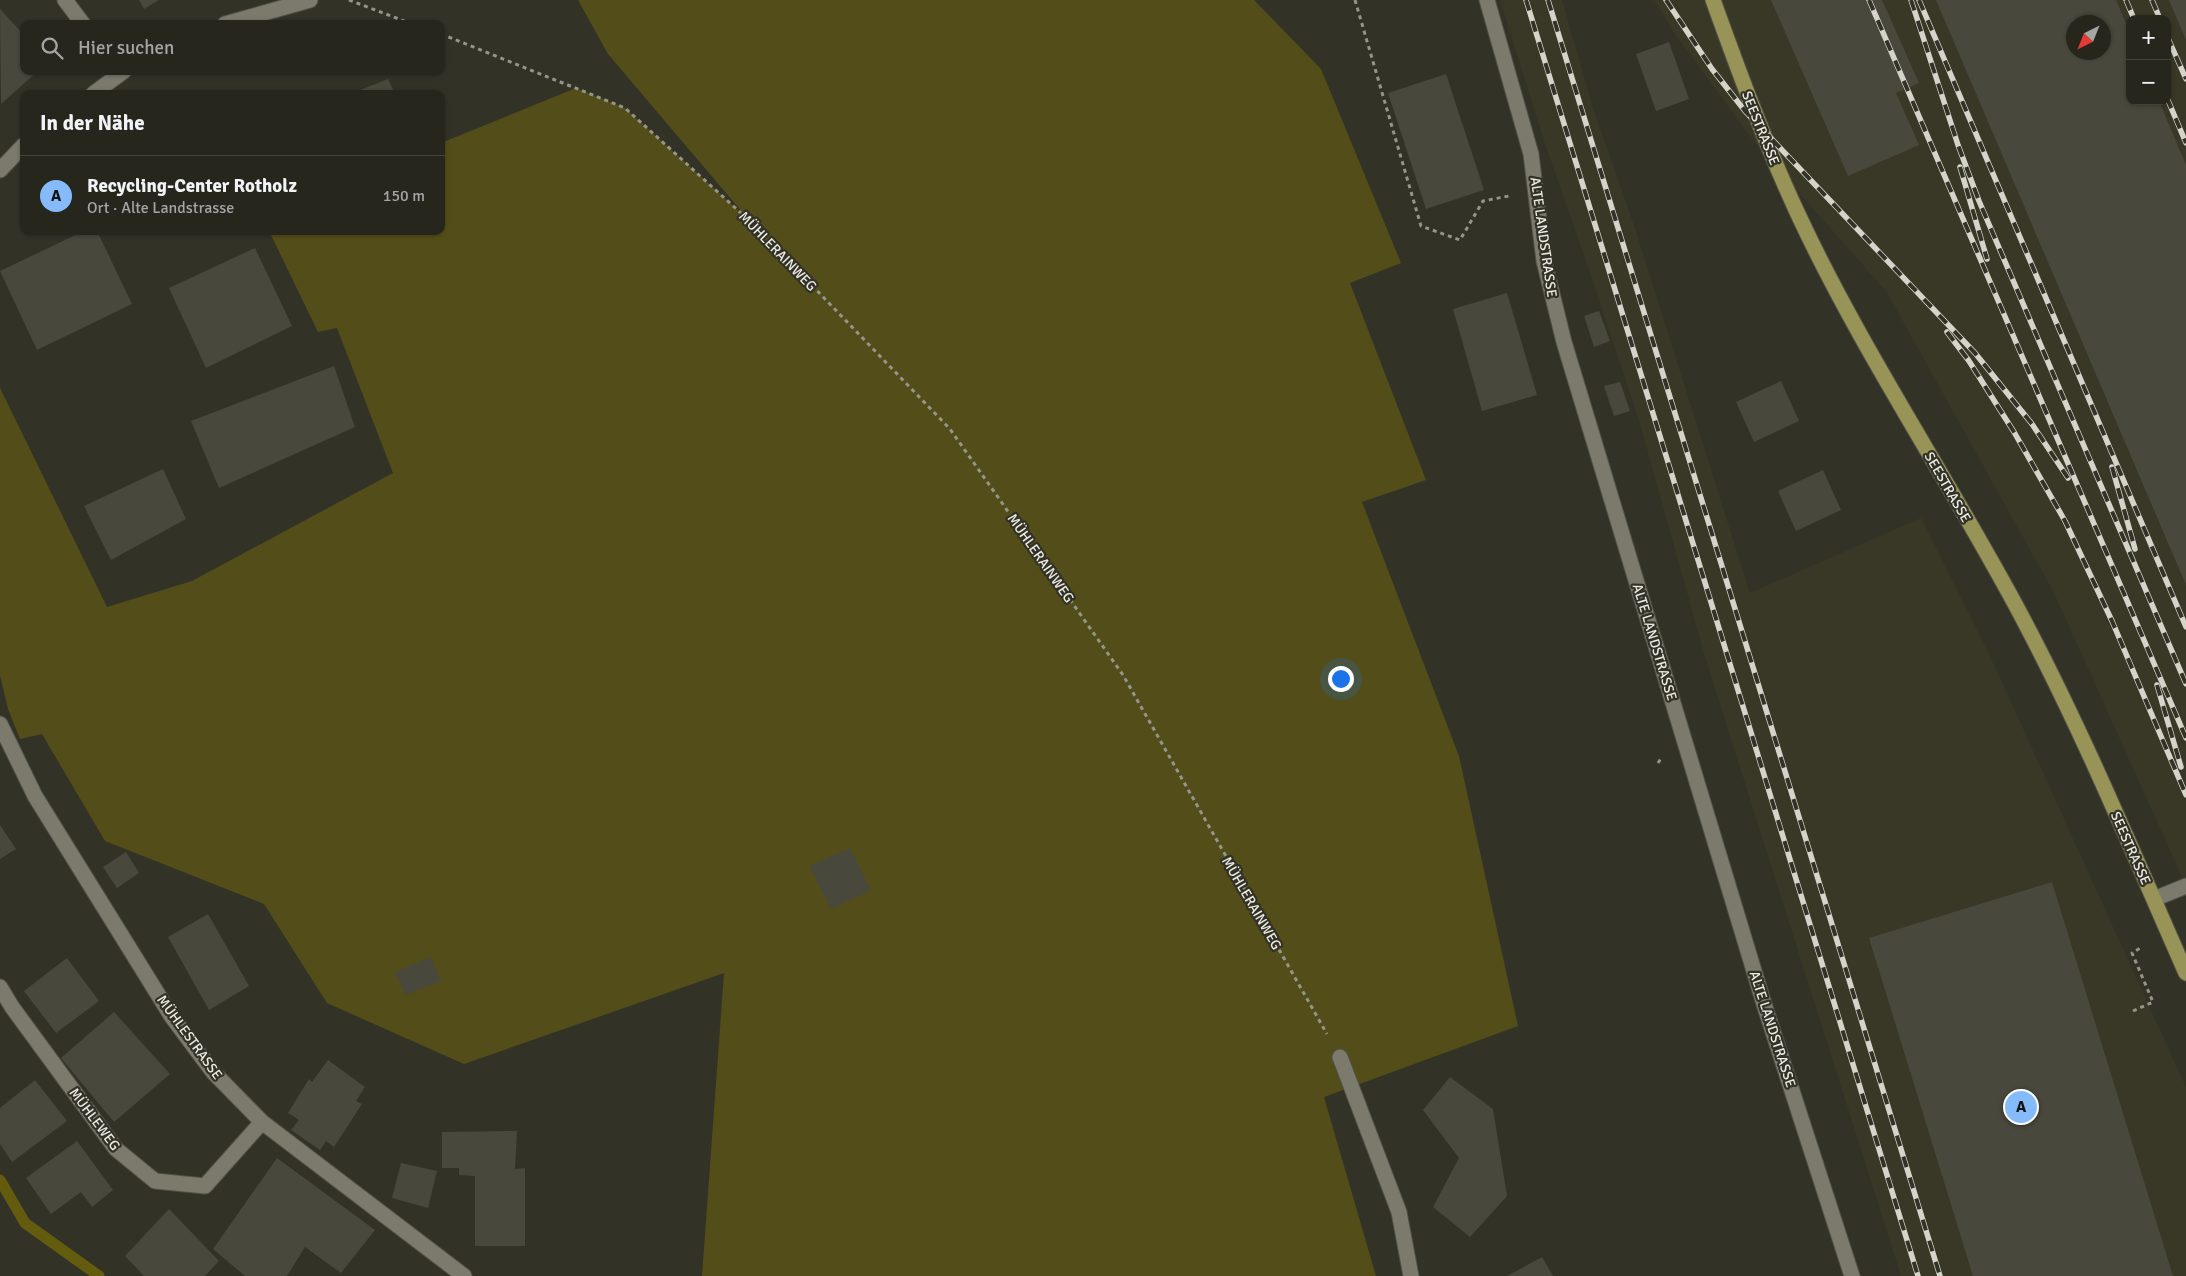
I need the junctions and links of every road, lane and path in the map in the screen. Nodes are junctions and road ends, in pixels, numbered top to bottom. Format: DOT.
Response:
graph roads {
  1 [pos="66,0"];
  2 [pos="310,0"];
  3 [pos="348,0"];
  4 [pos="1355,0"];
  5 [pos="1487,0"];
  6 [pos="1713,0"];
  7 [pos="81,20"];
  8 [pos="239,20"];
  9 [pos="401,20"];
  10 [pos="445,36"];
  11 [pos="118,75"];
  12 [pos="98,90"];
  13 [pos="20,149"];
  14 [pos="0,170"];
  15 [pos="1492,200"];
  16 [pos="0,724"];
  17 [pos="2186,886"];
  18 [pos="2154,899"];
  19 [pos="2142,947"];
  20 [pos="2186,973"];
  21 [pos="0,987"];
  22 [pos="2133,1011"];
  23 [pos="1340,1057"];
  24 [pos="262,1122"];
  25 [pos="464,1276"];
  26 [pos="1411,1276"];
  27 [pos="1852,1276"];
  1 -- 7 [label="street"];
  2 -- 8 [label="street"];
  3 -- 9 [label="path"];
  4 -- 15 [label="path"];
  5 -- 27 [label="street, ALTE LANDSTRASSE"];
  6 -- 18 [label="main road, SEESTRASSE"];
  10 -- 23 [label="path, MÜHLERAINWEG"];
  11 -- 12 [label="street"];
  13 -- 14 [label="street"];
  16 -- 24 [label="street, MÜHLESTRASSE"];
  17 -- 18 [label="street"];
  18 -- 20 [label="main road, SEESTRASSE"];
  19 -- 22 [label="path"];
  21 -- 24 [label="street, MÜHLEWEG"];
  23 -- 26 [label="street"];
  24 -- 25 [label="street, MÜHLESTRASSE"];
}
